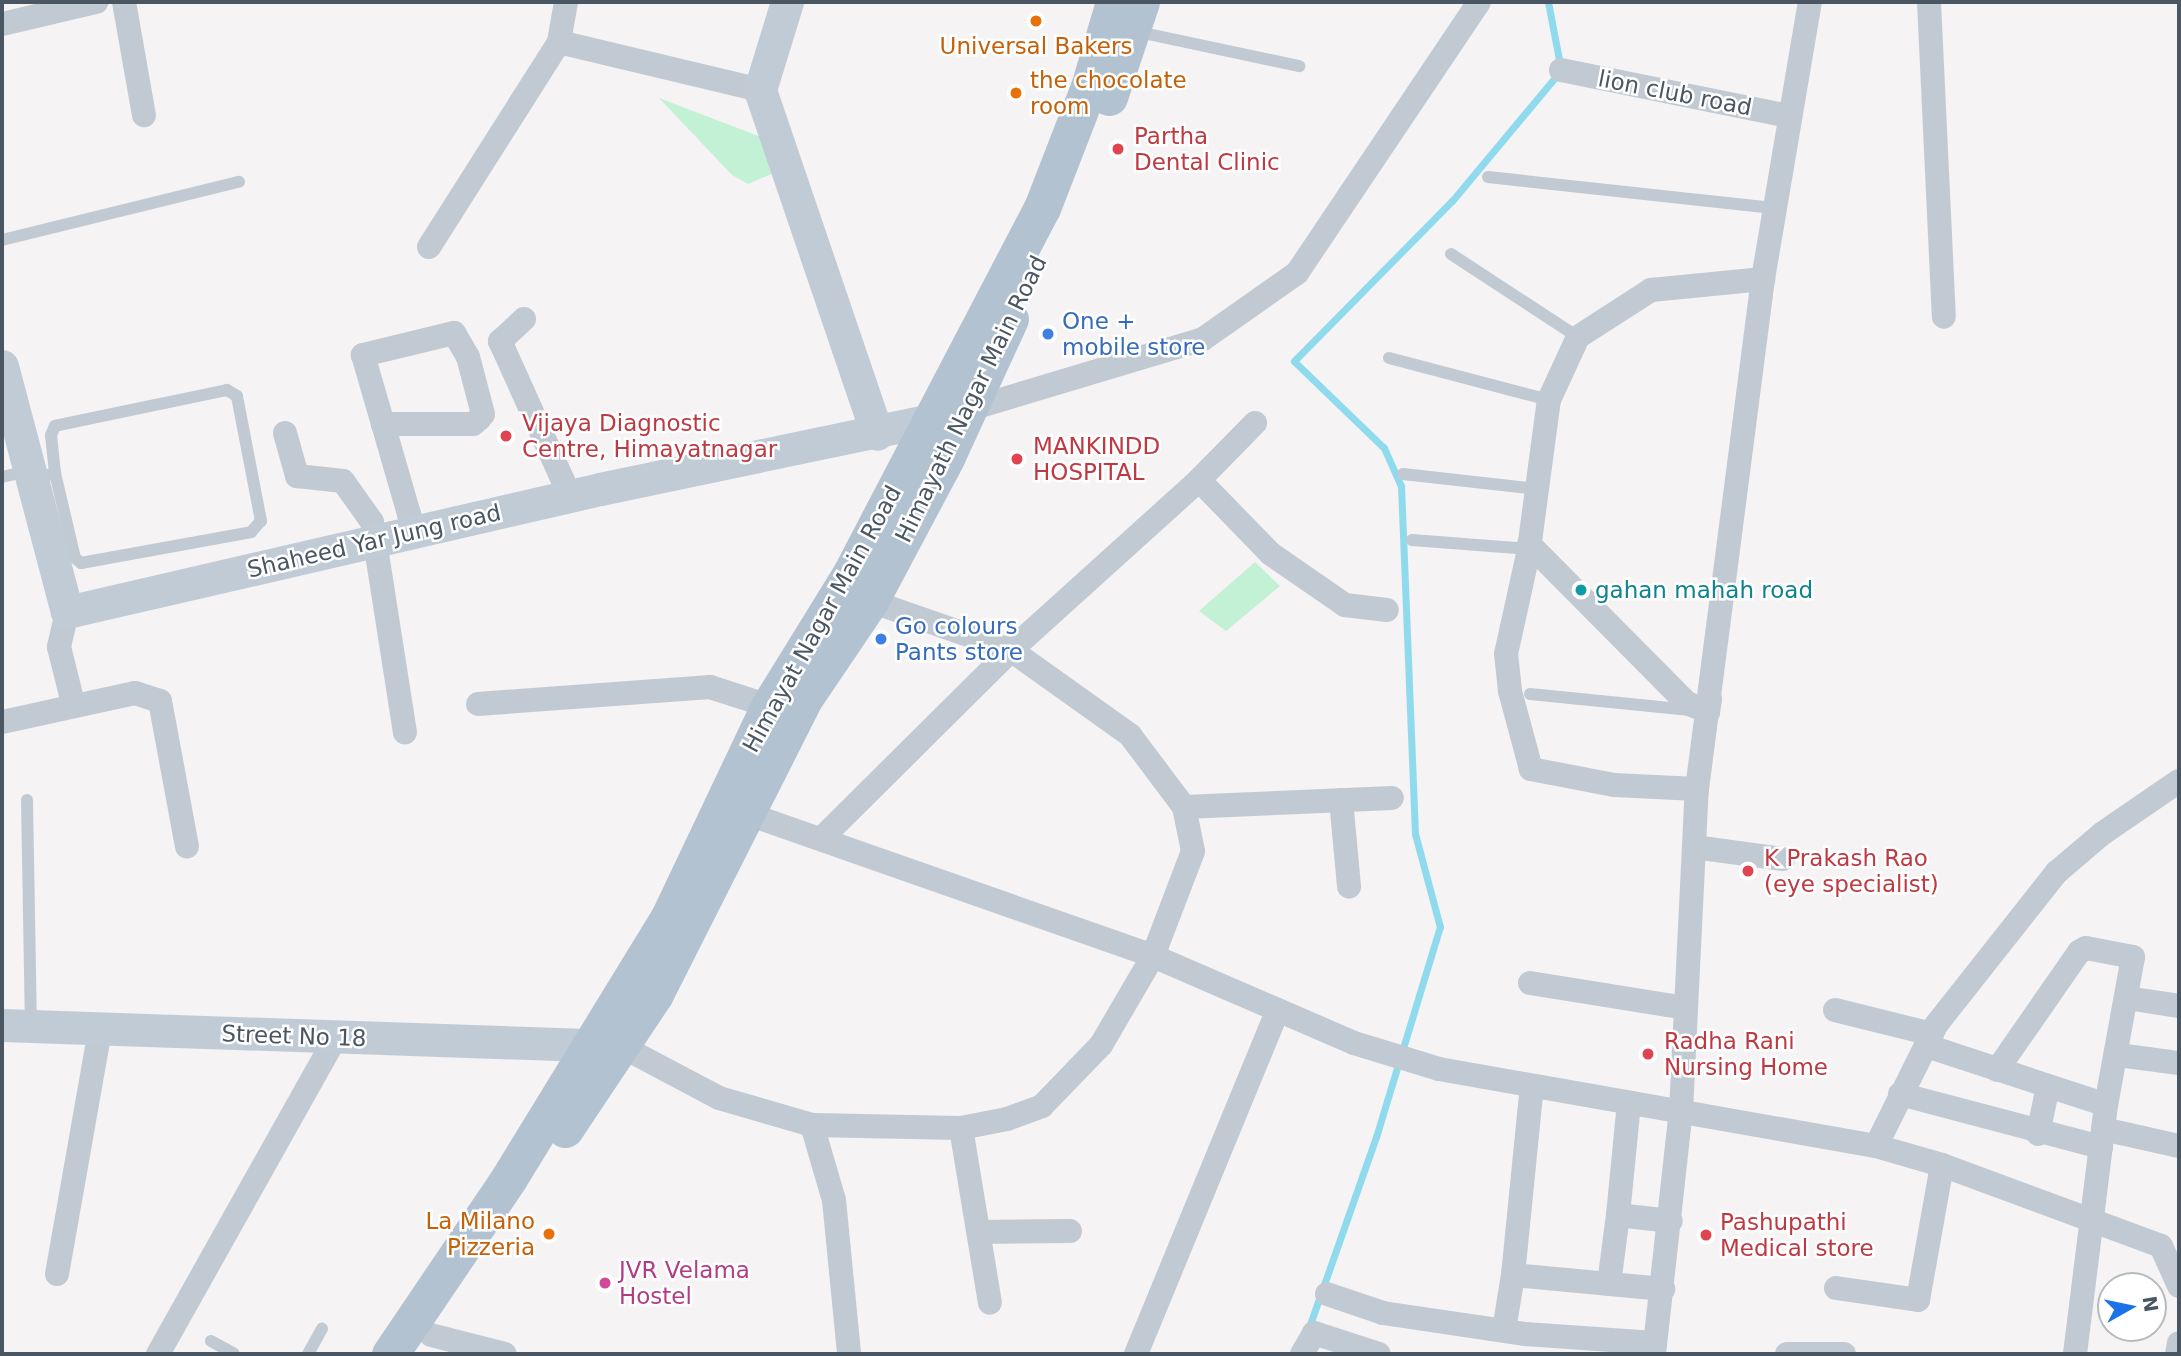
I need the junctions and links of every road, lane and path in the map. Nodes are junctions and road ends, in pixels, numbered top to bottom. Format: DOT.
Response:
graph roads {
  1 [pos="96,2"];
  2 [pos="124,2"];
  3 [pos="566,2"];
  4 [pos="787,2"];
  5 [pos="1479,2"];
  6 [pos="1810,2"];
  7 [pos="1929,2"];
  8 [pos="1129,12"];
  9 [pos="2,24"];
  10 [pos="559,42"];
  11 [pos="1299,66"];
  12 [pos="1560,69"];
  13 [pos="760,90"];
  14 [pos="144,115"];
  15 [pos="1790,116"];
  16 [pos="1488,177"];
  17 [pos="239,182"];
  18 [pos="1773,208"];
  19 [pos="2,240"];
  20 [pos="429,247"];
  21 [pos="1451,254"];
  22 [pos="1763,279"];
  23 [pos="1944,317"];
  24 [pos="524,319"];
  25 [pos="1578,337"];
  26 [pos="1390,358"];
  27 [pos="2,366"];
  28 [pos="1549,400"];
  29 [pos="967,410"];
  30 [pos="930,420"];
  31 [pos="1255,423"];
  32 [pos="383,424"];
  33 [pos="285,433"];
  34 [pos="877,434"];
  35 [pos="1403,474"];
  36 [pos="28,475"];
  37 [pos="1199,480"];
  38 [pos="1537,489"];
  39 [pos="570,496"];
  40 [pos="415,532"];
  41 [pos="1412,540"];
  42 [pos="376,541"];
  43 [pos="1529,547"];
  44 [pos="870,601"];
  45 [pos="1387,610"];
  46 [pos="67,612"];
  47 [pos="1011,650"];
  48 [pos="1530,694"];
  49 [pos="73,703"];
  50 [pos="478,704"];
  51 [pos="769,706"];
  52 [pos="1709,706"];
  53 [pos="2,722"];
  54 [pos="405,732"];
  55 [pos="2179,781"];
  56 [pos="1698,789"];
  57 [pos="1392,798"];
  58 [pos="27,800"];
  59 [pos="1341,800"];
  60 [pos="1184,807"];
  61 [pos="748,814"];
  62 [pos="823,837"];
  63 [pos="1694,846"];
  64 [pos="187,847"];
  65 [pos="1783,859"];
  66 [pos="1349,887"];
  67 [pos="1153,956"];
  68 [pos="1530,983"];
  69 [pos="2127,998"];
  70 [pos="2179,1006"];
  71 [pos="1686,1008"];
  72 [pos="1278,1010"];
  73 [pos="1835,1010"];
  74 [pos="16,1026"];
  75 [pos="100,1031"];
  76 [pos="336,1037"];
  77 [pos="1929,1040"];
  78 [pos="603,1045"];
  79 [pos="2118,1055"];
  80 [pos="2179,1063"];
  81 [pos="1997,1070"];
  82 [pos="1532,1086"];
  83 [pos="2048,1086"];
  84 [pos="1900,1094"];
  85 [pos="1629,1103"];
  86 [pos="1681,1111"];
  87 [pos="812,1125"];
  88 [pos="2104,1127"];
  89 [pos="961,1128"];
  90 [pos="2038,1134"];
  91 [pos="1876,1146"];
  92 [pos="2179,1146"];
  93 [pos="1942,1165"];
  94 [pos="1618,1215"];
  95 [pos="2092,1219"];
  96 [pos="1671,1221"];
  97 [pos="1070,1231"];
  98 [pos="980,1232"];
  99 [pos="57,1274"];
  100 [pos="1513,1275"];
  101 [pos="1609,1284"];
  102 [pos="2179,1286"];
  103 [pos="1836,1288"];
  104 [pos="1663,1290"];
  105 [pos="1327,1294"];
  106 [pos="990,1303"];
  107 [pos="323,1329"];
  108 [pos="1518,1340"];
  109 [pos="211,1341"];
  110 [pos="2179,1343"];
  111 [pos="425,1345"];
  112 [pos="1655,1349"];
  113 [pos="158,1354"];
  114 [pos="234,1354"];
  115 [pos="308,1354"];
  116 [pos="390,1354"];
  117 [pos="505,1354"];
  118 [pos="849,1354"];
  119 [pos="1136,1354"];
  120 [pos="1302,1354"];
  121 [pos="1380,1354"];
  122 [pos="1787,1354"];
  123 [pos="1844,1354"];
  124 [pos="2075,1354"];
  125 [pos="2177,1354"];
  1 -- 9 [label="street"];
  2 -- 14 [label="street"];
  3 -- 10 [label="street"];
  4 -- 13 [label="street"];
  5 -- 29 [label="street"];
  6 -- 15 [label="street"];
  7 -- 23 [label="street"];
  8 -- 11 [label="lane"];
  8 -- 29 [label="main road, Himayath Nagar Main Road"];
  8 -- 30 [label="main road, Himayat Nagar Main Road"];
  10 -- 13 [label="street"];
  10 -- 20 [label="street"];
  12 -- 15 [label="street, lion club road"];
  13 -- 34 [label="street"];
  15 -- 18 [label="street"];
  16 -- 18 [label="lane"];
  17 -- 19 [label="lane"];
  18 -- 22 [label="street"];
  21 -- 25 [label="lane"];
  22 -- 25 [label="street"];
  22 -- 52 [label="street"];
  24 -- 39 [label="street"];
  25 -- 28 [label="street"];
  26 -- 28 [label="lane"];
  27 -- 36 [label="street"];
  28 -- 38 [label="street"];
  29 -- 30 [label="main road"];
  29 -- 44 [label="main road, Himayath Nagar Main Road"];
  30 -- 34 [label="street, Shaheed Yar Jung road"];
  30 -- 51 [label="main road, Himayat Nagar Main Road"];
  31 -- 37 [label="street"];
  32 -- 32 [label="street"];
  32 -- 40 [label="street"];
  33 -- 42 [label="street"];
  34 -- 39 [label="street, Shaheed Yar Jung road"];
  35 -- 38 [label="lane"];
  36 -- 36 [label="lane"];
  36 -- 46 [label="street"];
  37 -- 45 [label="street"];
  37 -- 47 [label="street"];
  38 -- 43 [label="street"];
  39 -- 40 [label="street, Shaheed Yar Jung road"];
  40 -- 42 [label="street, Shaheed Yar Jung road"];
  41 -- 43 [label="lane"];
  42 -- 46 [label="street, Shaheed Yar Jung road"];
  42 -- 54 [label="street"];
  43 -- 52 [label="street"];
  43 -- 56 [label="street"];
  44 -- 47 [label="street"];
  44 -- 61 [label="main road, Himayath Nagar Main Road"];
  46 -- 49 [label="street"];
  47 -- 60 [label="street"];
  47 -- 62 [label="street"];
  48 -- 52 [label="lane"];
  49 -- 53 [label="street"];
  49 -- 64 [label="street"];
  50 -- 51 [label="street"];
  51 -- 78 [label="main road, Himayat Nagar Main Road"];
  52 -- 56 [label="street"];
  55 -- 77 [label="street"];
  56 -- 63 [label="street"];
  57 -- 59 [label="street"];
  58 -- 74 [label="lane"];
  59 -- 60 [label="street"];
  59 -- 66 [label="street"];
  60 -- 67 [label="street"];
  61 -- 62 [label="street"];
  61 -- 78 [label="main road, Himayath Nagar Main Road"];
  62 -- 67 [label="street"];
  63 -- 65 [label="street"];
  63 -- 71 [label="street"];
  67 -- 72 [label="street"];
  67 -- 89 [label="street"];
  68 -- 71 [label="street"];
  69 -- 70 [label="street"];
  69 -- 79 [label="street"];
  69 -- 81 [label="street"];
  71 -- 86 [label="street"];
  72 -- 82 [label="street"];
  72 -- 119 [label="street"];
  73 -- 77 [label="street"];
  74 -- 75 [label="street, Street No 18"];
  75 -- 76 [label="street, Street No 18"];
  75 -- 99 [label="street"];
  76 -- 78 [label="street, Street No 18"];
  76 -- 113 [label="street"];
  77 -- 81 [label="street"];
  77 -- 84 [label="street"];
  78 -- 87 [label="street"];
  78 -- 111 [label="main road, Himayath Nagar Main Road"];
  78 -- 116 [label="main road, Himayat Nagar Main Road"];
  79 -- 80 [label="street"];
  79 -- 88 [label="street"];
  81 -- 83 [label="street"];
  82 -- 85 [label="street"];
  82 -- 100 [label="street"];
  83 -- 88 [label="street"];
  83 -- 90 [label="street"];
  84 -- 90 [label="street"];
  84 -- 91 [label="street"];
  85 -- 86 [label="street"];
  85 -- 94 [label="street"];
  86 -- 91 [label="street"];
  86 -- 96 [label="street"];
  87 -- 89 [label="street"];
  87 -- 118 [label="street"];
  88 -- 90 [label="street"];
  88 -- 92 [label="street"];
  88 -- 95 [label="street"];
  89 -- 98 [label="street"];
  91 -- 93 [label="street"];
  93 -- 95 [label="street"];
  93 -- 103 [label="street"];
  94 -- 96 [label="street"];
  94 -- 101 [label="street"];
  95 -- 102 [label="street"];
  95 -- 124 [label="street"];
  96 -- 104 [label="street"];
  97 -- 98 [label="street"];
  98 -- 106 [label="street"];
  100 -- 101 [label="street"];
  100 -- 108 [label="street"];
  101 -- 104 [label="street"];
  104 -- 112 [label="street"];
  105 -- 108 [label="street"];
  107 -- 115 [label="lane"];
  108 -- 112 [label="street"];
  109 -- 114 [label="lane"];
  110 -- 125 [label="street"];
  111 -- 117 [label="street"];
  120 -- 121 [label="street"];
  122 -- 123 [label="street"];
}
